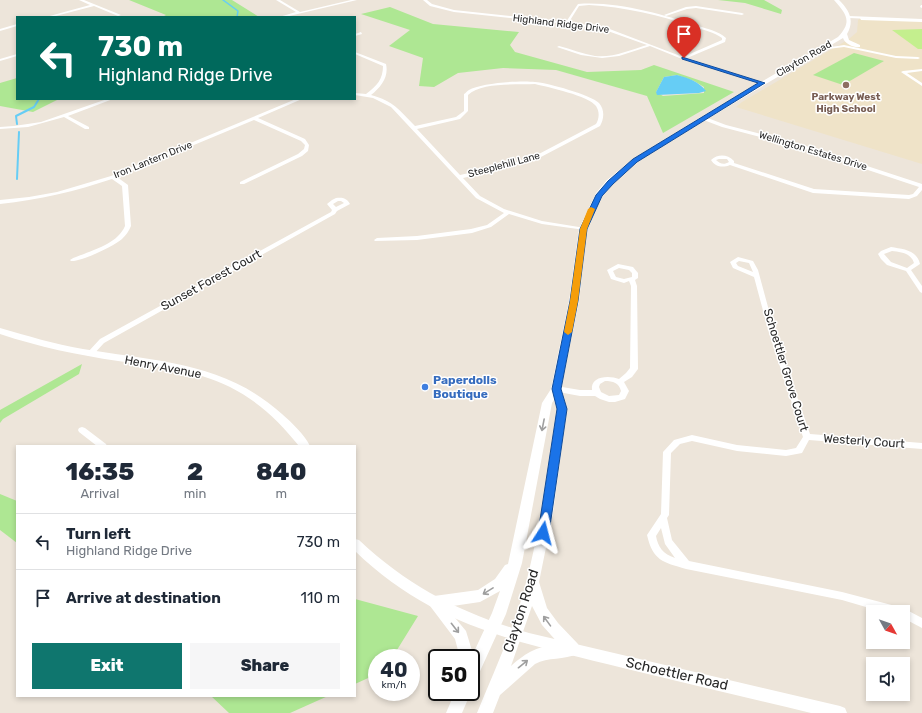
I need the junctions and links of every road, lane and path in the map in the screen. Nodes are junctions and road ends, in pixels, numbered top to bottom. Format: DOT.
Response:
graph roads {
  1 [pos="81,0"];
  2 [pos="278,0"];
  3 [pos="355,0"];
  4 [pos="425,0"];
  5 [pos="836,0"];
  6 [pos="94,5"];
  7 [pos="298,12"];
  8 [pos="742,14"];
  9 [pos="119,15"];
  10 [pos="666,15"];
  11 [pos="52,16"];
  12 [pos="284,16"];
  13 [pos="849,17"];
  14 [pos="861,19"];
  15 [pos="922,21"];
  16 [pos="567,23"];
  17 [pos="16,25"];
  18 [pos="0,30"];
  19 [pos="360,33"];
  20 [pos="844,34"];
  21 [pos="356,35"];
  22 [pos="835,41"];
  23 [pos="650,45"];
  24 [pos="858,46"];
  25 [pos="559,47"];
  26 [pos="820,50"];
  27 [pos="356,53"];
  28 [pos="16,55"];
  29 [pos="684,58"];
  30 [pos="920,58"];
  31 [pos="0,60"];
  32 [pos="922,70"];
  33 [pos="762,83"];
  34 [pos="922,85"];
  35 [pos="356,94"];
  36 [pos="368,95"];
  37 [pos="108,100"];
  38 [pos="298,100"];
  39 [pos="63,116"];
  40 [pos="254,118"];
  41 [pos="703,118"];
  42 [pos="0,128"];
  43 [pos="87,128"];
  44 [pos="414,128"];
  45 [pos="731,164"];
  46 [pos="113,177"];
  47 [pos="459,177"];
  48 [pos="242,183"];
  49 [pos="922,186"];
  50 [pos="0,202"];
  51 [pos="335,210"];
  52 [pos="507,213"];
  53 [pos="583,229"];
  54 [pos="377,240"];
  55 [pos="73,260"];
  56 [pos="908,270"];
  57 [pos="756,276"];
  58 [pos="632,280"];
  59 [pos="922,291"];
  60 [pos="1,332"];
  61 [pos="90,354"];
  62 [pos="619,382"];
  63 [pos="556,389"];
  64 [pos="597,393"];
  65 [pos="82,430"];
  66 [pos="807,437"];
  67 [pos="102,445"];
  68 [pos="304,445"];
  69 [pos="922,446"];
  70 [pos="663,518"];
  71 [pos="356,545"];
  72 [pos="515,563"];
  73 [pos="686,565"];
  74 [pos="534,577"];
  75 [pos="434,602"];
  76 [pos="874,605"];
  77 [pos="910,617"];
  78 [pos="922,623"];
  79 [pos="493,628"];
  80 [pos="515,636"];
  81 [pos="465,649"];
  82 [pos="573,649"];
  83 [pos="480,656"];
  84 [pos="494,690"];
  85 [pos="459,701"];
  86 [pos="454,713"];
  87 [pos="485,713"];
  88 [pos="840,713"];
  1 -- 6 [label="street"];
  2 -- 7 [label="street"];
  3 -- 7 [label="street"];
  4 -- 16 [label="street, Highland Ridge Drive"];
  5 -- 13 [label="main road"];
  6 -- 9 [label="street"];
  6 -- 11 [label="street"];
  7 -- 12 [label="street"];
  8 -- 10 [label="street"];
  10 -- 16 [label="street"];
  10 -- 29 [label="street"];
  13 -- 15 [label="street"];
  13 -- 20 [label="main road, Clayton Road"];
  14 -- 15 [label="street"];
  16 -- 23 [label="street, Highland Ridge Drive"];
  17 -- 18 [label="street"];
  19 -- 21 [label="street"];
  20 -- 22 [label="main road, Clayton Road"];
  20 -- 24 [label="main road"];
  22 -- 24 [label="street"];
  22 -- 26 [label="main road, Clayton Road"];
  23 -- 25 [label="street"];
  23 -- 29 [label="street, Highland Ridge Drive"];
  24 -- 30 [label="street"];
  26 -- 30 [label="street"];
  26 -- 33 [label="main road, Clayton Road"];
  27 -- 36 [label="street"];
  28 -- 31 [label="street"];
  29 -- 33 [label="street, Highland Ridge Drive"];
  32 -- 34 [label="street"];
  33 -- 41 [label="main road, Clayton Road"];
  35 -- 36 [label="street"];
  36 -- 44 [label="street"];
  37 -- 39 [label="street"];
  38 -- 40 [label="street, Iron Lantern Drive"];
  39 -- 42 [label="street"];
  39 -- 43 [label="street"];
  40 -- 46 [label="street, Iron Lantern Drive"];
  40 -- 48 [label="street"];
  41 -- 49 [label="street, Wellington Estates Drive"];
  41 -- 53 [label="main road, Clayton Road"];
  44 -- 47 [label="street"];
  44 -- 47 [label="street, Steeplehill Lane"];
  45 -- 49 [label="street"];
  46 -- 50 [label="street, Iron Lantern Drive"];
  46 -- 55 [label="street"];
  47 -- 52 [label="street"];
  51 -- 61 [label="street, Sunset Forest Court"];
  52 -- 53 [label="street"];
  52 -- 54 [label="street"];
  53 -- 63 [label="main road, Clayton Road"];
  56 -- 56 [label="street"];
  56 -- 59 [label="street"];
  57 -- 66 [label="street, Schoettler Grove Court"];
  58 -- 62 [label="street"];
  60 -- 61 [label="street, Henry Avenue"];
  61 -- 68 [label="street, Henry Avenue"];
  62 -- 64 [label="street"];
  62 -- 64 [label="street"];
  63 -- 64 [label="street"];
  63 -- 72 [label="main road, Clayton Road, one-way"];
  63 -- 74 [label="main road, Clayton Road"];
  65 -- 67 [label="street"];
  66 -- 69 [label="street, Westerly Court"];
  66 -- 70 [label="street, Schoettler Grove Court"];
  70 -- 73 [label="street, Schoettler Grove Court"];
  70 -- 73 [label="street, Schoettler Grove Court"];
  71 -- 75 [label="street"];
  72 -- 75 [label="main road, one-way"];
  72 -- 79 [label="main road, Clayton Road"];
  73 -- 76 [label="street, Schoettler Grove Court"];
  74 -- 80 [label="main road, Clayton Road"];
  82 -- 74 [label="main road, one-way"];
  75 -- 79 [label="street"];
  75 -- 81 [label="main road, one-way"];
  77 -- 78 [label="street"];
  79 -- 80 [label="street"];
  79 -- 83 [label="main road, Clayton Road"];
  80 -- 82 [label="street, Schoettler Road"];
  80 -- 84 [label="main road, Clayton Road"];
  84 -- 82 [label="main road, one-way"];
  82 -- 88 [label="street, Schoettler Road"];
  84 -- 87 [label="main road, Clayton Road"];
  85 -- 86 [label="main road"];
}
